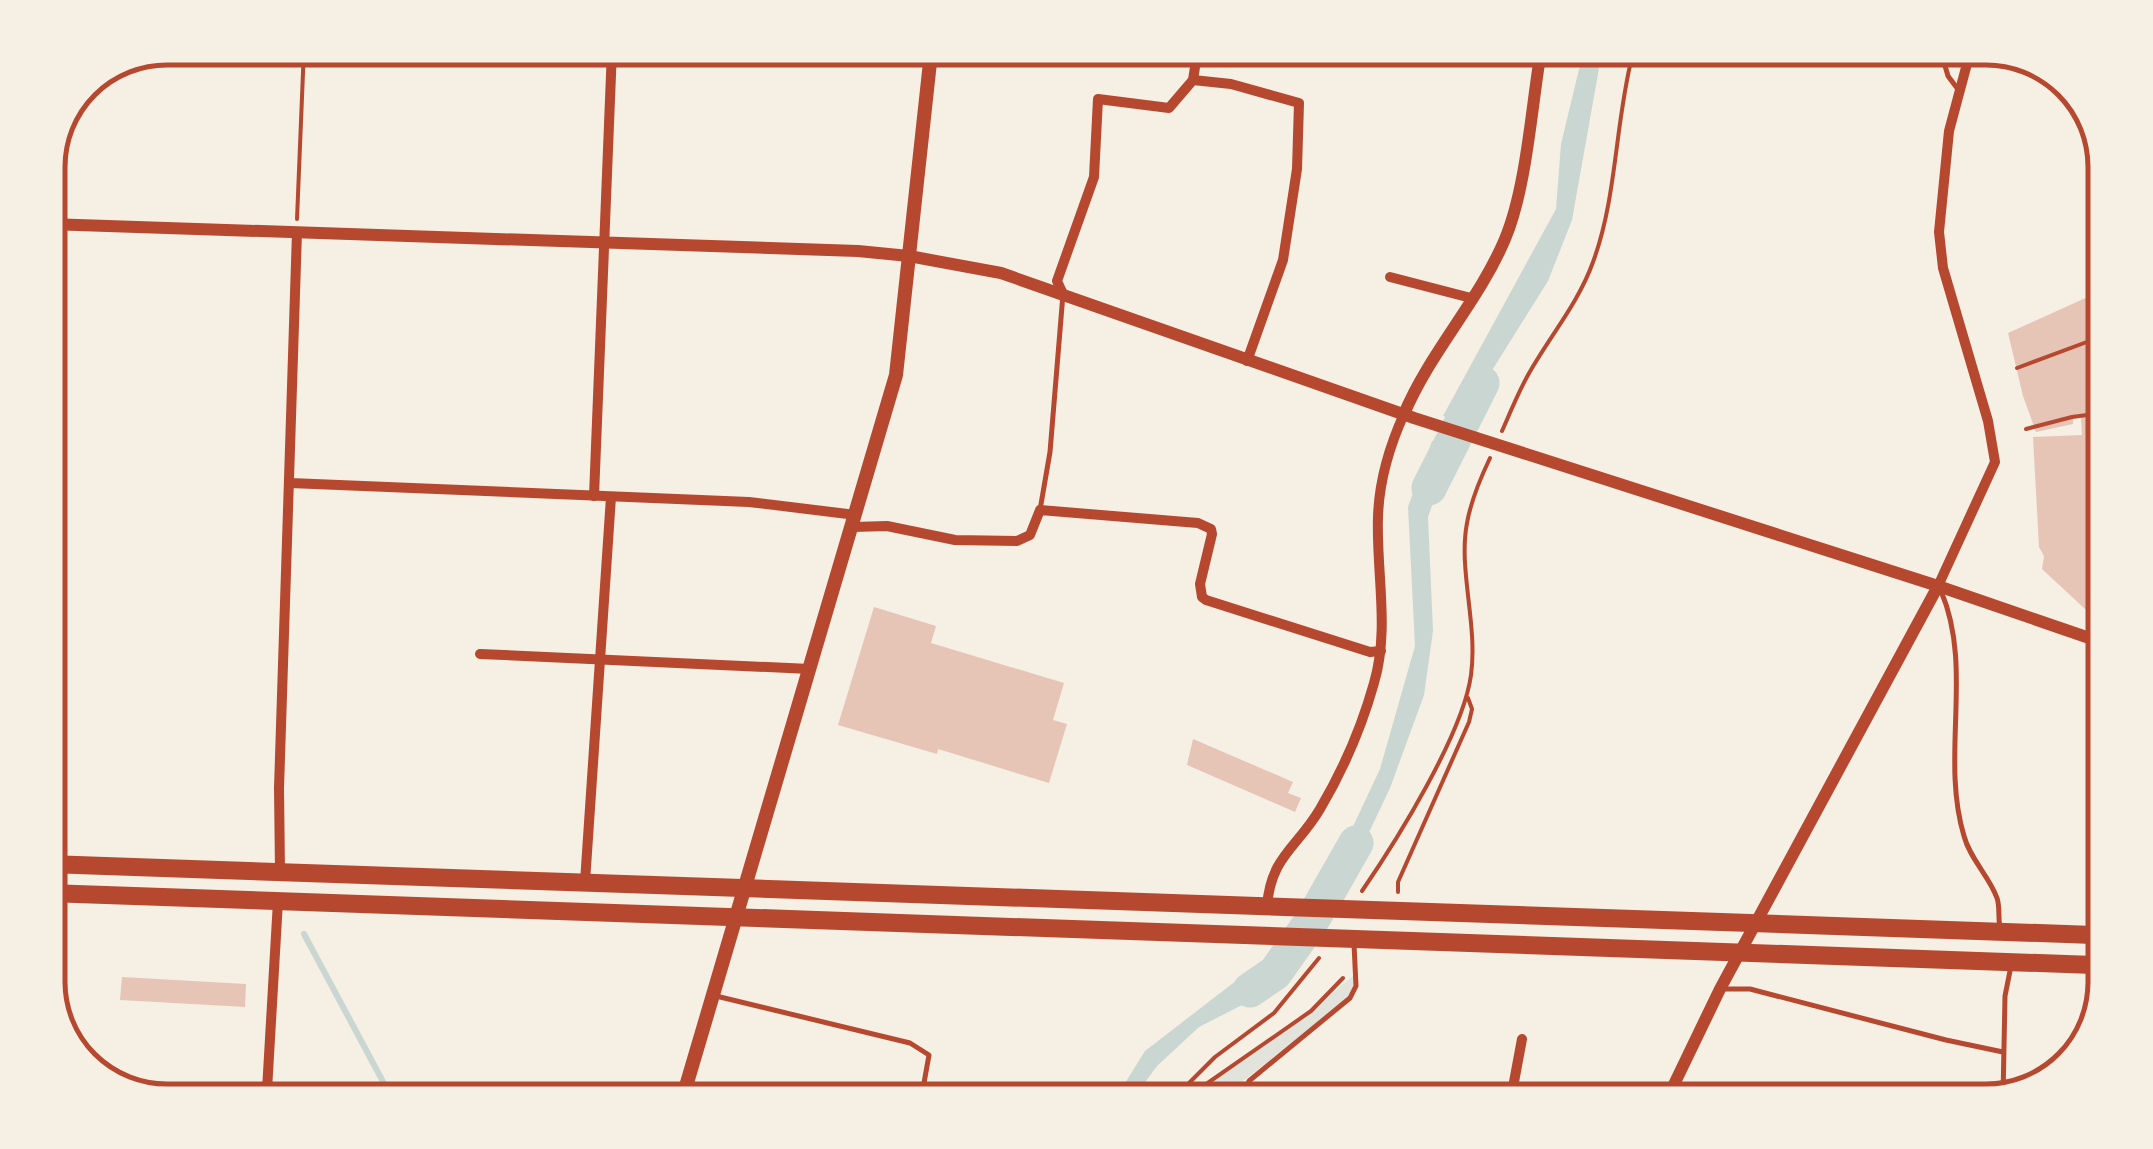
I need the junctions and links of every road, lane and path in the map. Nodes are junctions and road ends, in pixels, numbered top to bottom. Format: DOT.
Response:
graph roads {
  1 [pos="303,65"];
  2 [pos="612,65"];
  3 [pos="930,65"];
  4 [pos="1195,65"];
  5 [pos="1539,65"];
  6 [pos="1630,65"];
  7 [pos="1945,65"];
  8 [pos="1967,65"];
  9 [pos="1193,80"];
  10 [pos="1960,92"];
  11 [pos="65,225"];
  12 [pos="297,232"];
  13 [pos="606,244"];
  14 [pos="909,256"];
  15 [pos="1390,277"];
  16 [pos="1063,294"];
  17 [pos="1471,298"];
  18 [pos="2088,342"];
  19 [pos="1247,360"];
  20 [pos="2018,368"];
  21 [pos="2088,415"];
  22 [pos="1409,416"];
  23 [pos="2026,429"];
  24 [pos="1494,444"];
  25 [pos="290,484"];
  26 [pos="594,496"];
  27 [pos="611,498"];
  28 [pos="1040,510"];
  29 [pos="854,521"];
  30 [pos="1938,586"];
  31 [pos="2088,638"];
  32 [pos="1381,652"];
  33 [pos="480,654"];
  34 [pos="601,660"];
  35 [pos="810,669"];
  36 [pos="1468,698"];
  37 [pos="65,865"];
  38 [pos="280,872"];
  39 [pos="586,882"];
  40 [pos="745,888"];
  41 [pos="1398,890"];
  42 [pos="65,894"];
  43 [pos="278,901"];
  44 [pos="1362,903"];
  45 [pos="1272,906"];
  46 [pos="736,916"];
  47 [pos="1757,923"];
  48 [pos="2000,931"];
  49 [pos="2088,935"];
  50 [pos="1350,941"];
  51 [pos="1740,952"];
  52 [pos="1318,958"];
  53 [pos="1355,962"];
  54 [pos="2012,962"];
  55 [pos="2088,965"];
  56 [pos="1720,989"];
  57 [pos="713,995"];
  58 [pos="1522,1039"];
  59 [pos="2002,1052"];
  60 [pos="2003,1082"];
  61 [pos="267,1084"];
  62 [pos="687,1084"];
  63 [pos="924,1084"];
  64 [pos="1188,1084"];
  65 [pos="1206,1084"];
  66 [pos="1248,1084"];
  67 [pos="1514,1084"];
  68 [pos="1674,1084"];
  1 -- 12 [label="path"];
  2 -- 13 [label="street"];
  3 -- 14 [label="main road"];
  4 -- 9 [label="street"];
  5 -- 17 [label="street"];
  6 -- 24 [label="path"];
  7 -- 10 [label="lane"];
  8 -- 10 [label="street"];
  9 -- 16 [label="street"];
  9 -- 19 [label="street"];
  10 -- 30 [label="street"];
  11 -- 12 [label="street"];
  12 -- 13 [label="street"];
  12 -- 25 [label="street"];
  13 -- 14 [label="street"];
  13 -- 26 [label="street"];
  14 -- 16 [label="street"];
  14 -- 29 [label="main road"];
  15 -- 17 [label="street"];
  16 -- 19 [label="street"];
  16 -- 28 [label="lane"];
  17 -- 22 [label="street"];
  18 -- 20 [label="path"];
  19 -- 22 [label="street"];
  21 -- 23 [label="path"];
  22 -- 24 [label="street"];
  22 -- 32 [label="street"];
  24 -- 30 [label="street"];
  24 -- 36 [label="path"];
  25 -- 26 [label="street"];
  25 -- 38 [label="street"];
  26 -- 27 [label="street"];
  27 -- 29 [label="street"];
  27 -- 34 [label="street"];
  28 -- 29 [label="street"];
  28 -- 32 [label="street"];
  29 -- 35 [label="main road"];
  30 -- 31 [label="street"];
  30 -- 47 [label="street"];
  30 -- 48 [label="lane"];
  32 -- 45 [label="street"];
  33 -- 34 [label="street"];
  34 -- 35 [label="street"];
  34 -- 39 [label="street"];
  35 -- 40 [label="main road"];
  36 -- 41 [label="path"];
  36 -- 44 [label="path"];
  37 -- 38 [label="highway"];
  38 -- 39 [label="highway"];
  39 -- 40 [label="highway"];
  40 -- 45 [label="highway"];
  40 -- 46 [label="main road"];
  42 -- 43 [label="highway"];
  43 -- 46 [label="highway"];
  43 -- 61 [label="street"];
  44 -- 45 [label="highway"];
  44 -- 47 [label="highway"];
  46 -- 50 [label="highway"];
  46 -- 57 [label="main road"];
  47 -- 48 [label="highway"];
  47 -- 51 [label="street"];
  48 -- 49 [label="highway"];
  50 -- 51 [label="highway"];
  50 -- 53 [label="lane"];
  51 -- 54 [label="highway"];
  51 -- 56 [label="street"];
  52 -- 64 [label="path"];
  53 -- 65 [label="path"];
  53 -- 66 [label="lane"];
  54 -- 55 [label="highway"];
  54 -- 59 [label="lane"];
  56 -- 59 [label="lane"];
  56 -- 68 [label="street"];
  57 -- 62 [label="main road"];
  57 -- 63 [label="lane"];
  58 -- 67 [label="street"];
  59 -- 60 [label="lane"];
}
